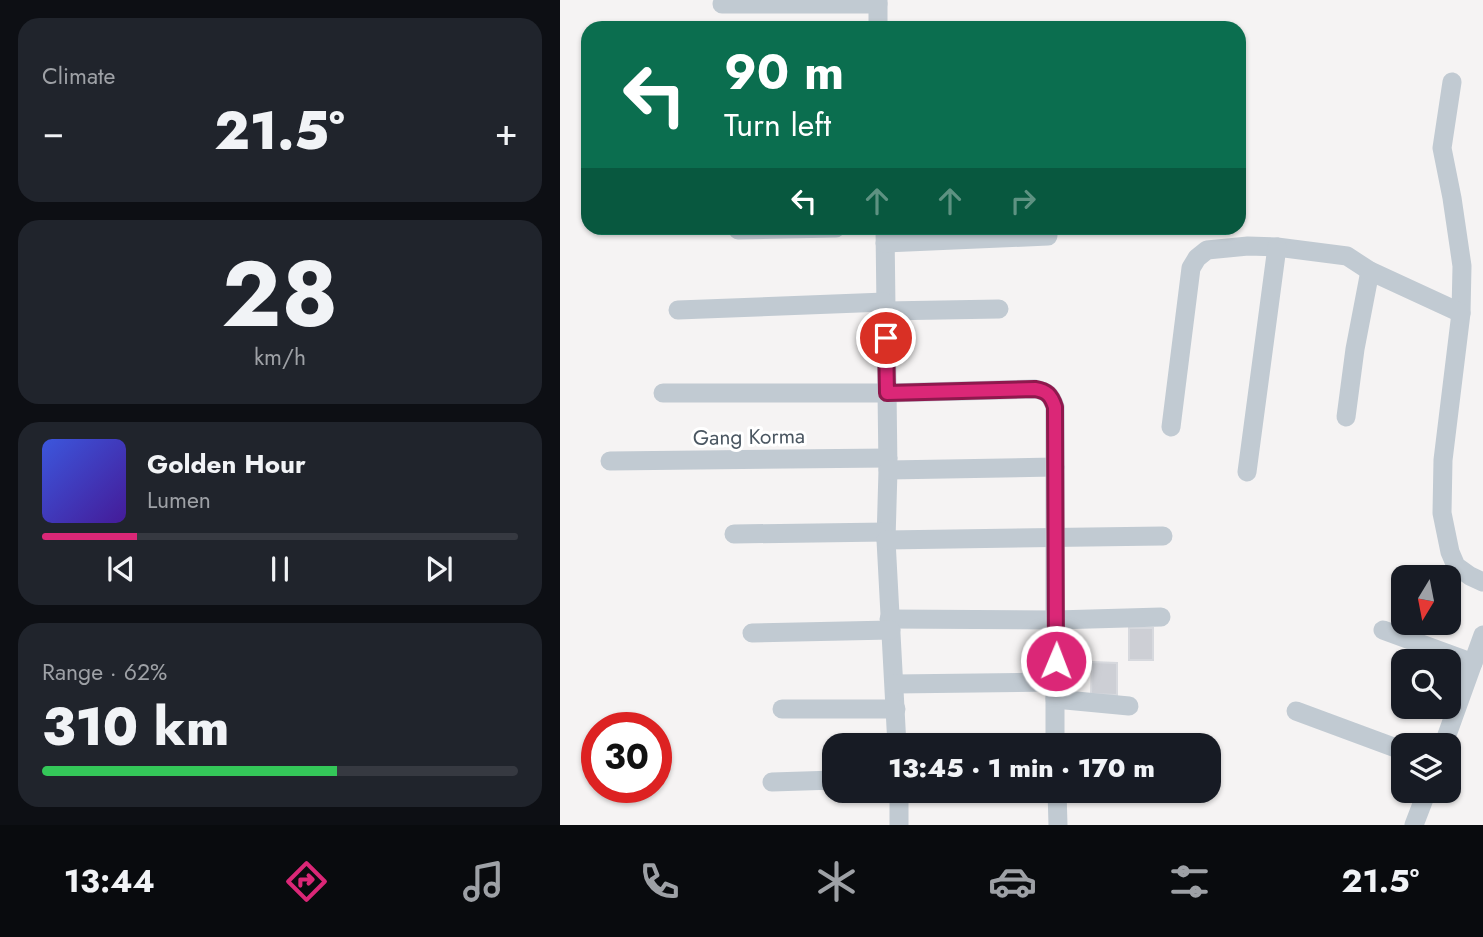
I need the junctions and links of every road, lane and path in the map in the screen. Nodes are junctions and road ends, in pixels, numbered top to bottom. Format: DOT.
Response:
graph roads {
  1 [pos="878,2"];
  2 [pos="722,4"];
  3 [pos="878,21"];
  4 [pos="1452,82"];
  5 [pos="885,235"];
  6 [pos="1048,236"];
  7 [pos="1277,247"];
  8 [pos="1370,271"];
  9 [pos="885,307"];
  10 [pos="999,309"];
  11 [pos="678,310"];
  12 [pos="1461,313"];
  13 [pos="663,393"];
  14 [pos="887,393"];
  15 [pos="1346,417"];
  16 [pos="1171,427"];
  17 [pos="610,461"];
  18 [pos="888,464"];
  19 [pos="1055,467"];
  20 [pos="1247,472"];
  21 [pos="734,534"];
  22 [pos="886,536"];
  23 [pos="1163,536"];
  24 [pos="1056,538"];
  25 [pos="1483,582"];
  26 [pos="1161,617"];
  27 [pos="1056,620"];
  28 [pos="890,624"];
  29 [pos="1383,630"];
  30 [pos="752,633"];
  31 [pos="1483,635"];
  32 [pos="1473,663"];
  33 [pos="895,684"];
  34 [pos="1055,690"];
  35 [pos="1129,706"];
  36 [pos="782,709"];
  37 [pos="896,709"];
  38 [pos="1296,711"];
  39 [pos="897,733"];
  40 [pos="1055,733"];
  41 [pos="1448,733"];
  42 [pos="1391,746"];
  43 [pos="822,780"];
  44 [pos="772,782"];
  45 [pos="899,803"];
  46 [pos="1057,803"];
  47 [pos="1422,803"];
  48 [pos="899,825"];
  49 [pos="1058,825"];
  50 [pos="1414,825"];
  1 -- 2 [label="street"];
  1 -- 3 [label="street"];
  4 -- 12 [label="street"];
  5 -- 6 [label="street"];
  5 -- 9 [label="street"];
  7 -- 8 [label="street"];
  7 -- 16 [label="street"];
  7 -- 20 [label="street"];
  8 -- 12 [label="street"];
  8 -- 15 [label="street"];
  9 -- 10 [label="street"];
  9 -- 11 [label="street"];
  9 -- 14 [label="street"];
  12 -- 25 [label="street"];
  13 -- 14 [label="street"];
  14 -- 18 [label="street"];
  14 -- 19 [label="street"];
  17 -- 18 [label="street, Gang Korma"];
  18 -- 19 [label="street, Gang Korma"];
  18 -- 22 [label="street"];
  19 -- 24 [label="street"];
  21 -- 22 [label="street"];
  22 -- 24 [label="street"];
  22 -- 28 [label="street"];
  23 -- 24 [label="street"];
  24 -- 27 [label="street"];
  26 -- 27 [label="street"];
  27 -- 28 [label="street"];
  27 -- 34 [label="street"];
  28 -- 30 [label="street"];
  28 -- 33 [label="street"];
  29 -- 32 [label="street"];
  31 -- 32 [label="street"];
  32 -- 41 [label="street"];
  33 -- 34 [label="street"];
  33 -- 37 [label="street"];
  34 -- 35 [label="street"];
  34 -- 40 [label="street"];
  36 -- 37 [label="street"];
  37 -- 39 [label="street"];
  38 -- 42 [label="street"];
  43 -- 44 [label="street"];
  45 -- 48 [label="street"];
  46 -- 49 [label="street"];
  47 -- 50 [label="street"];
}
